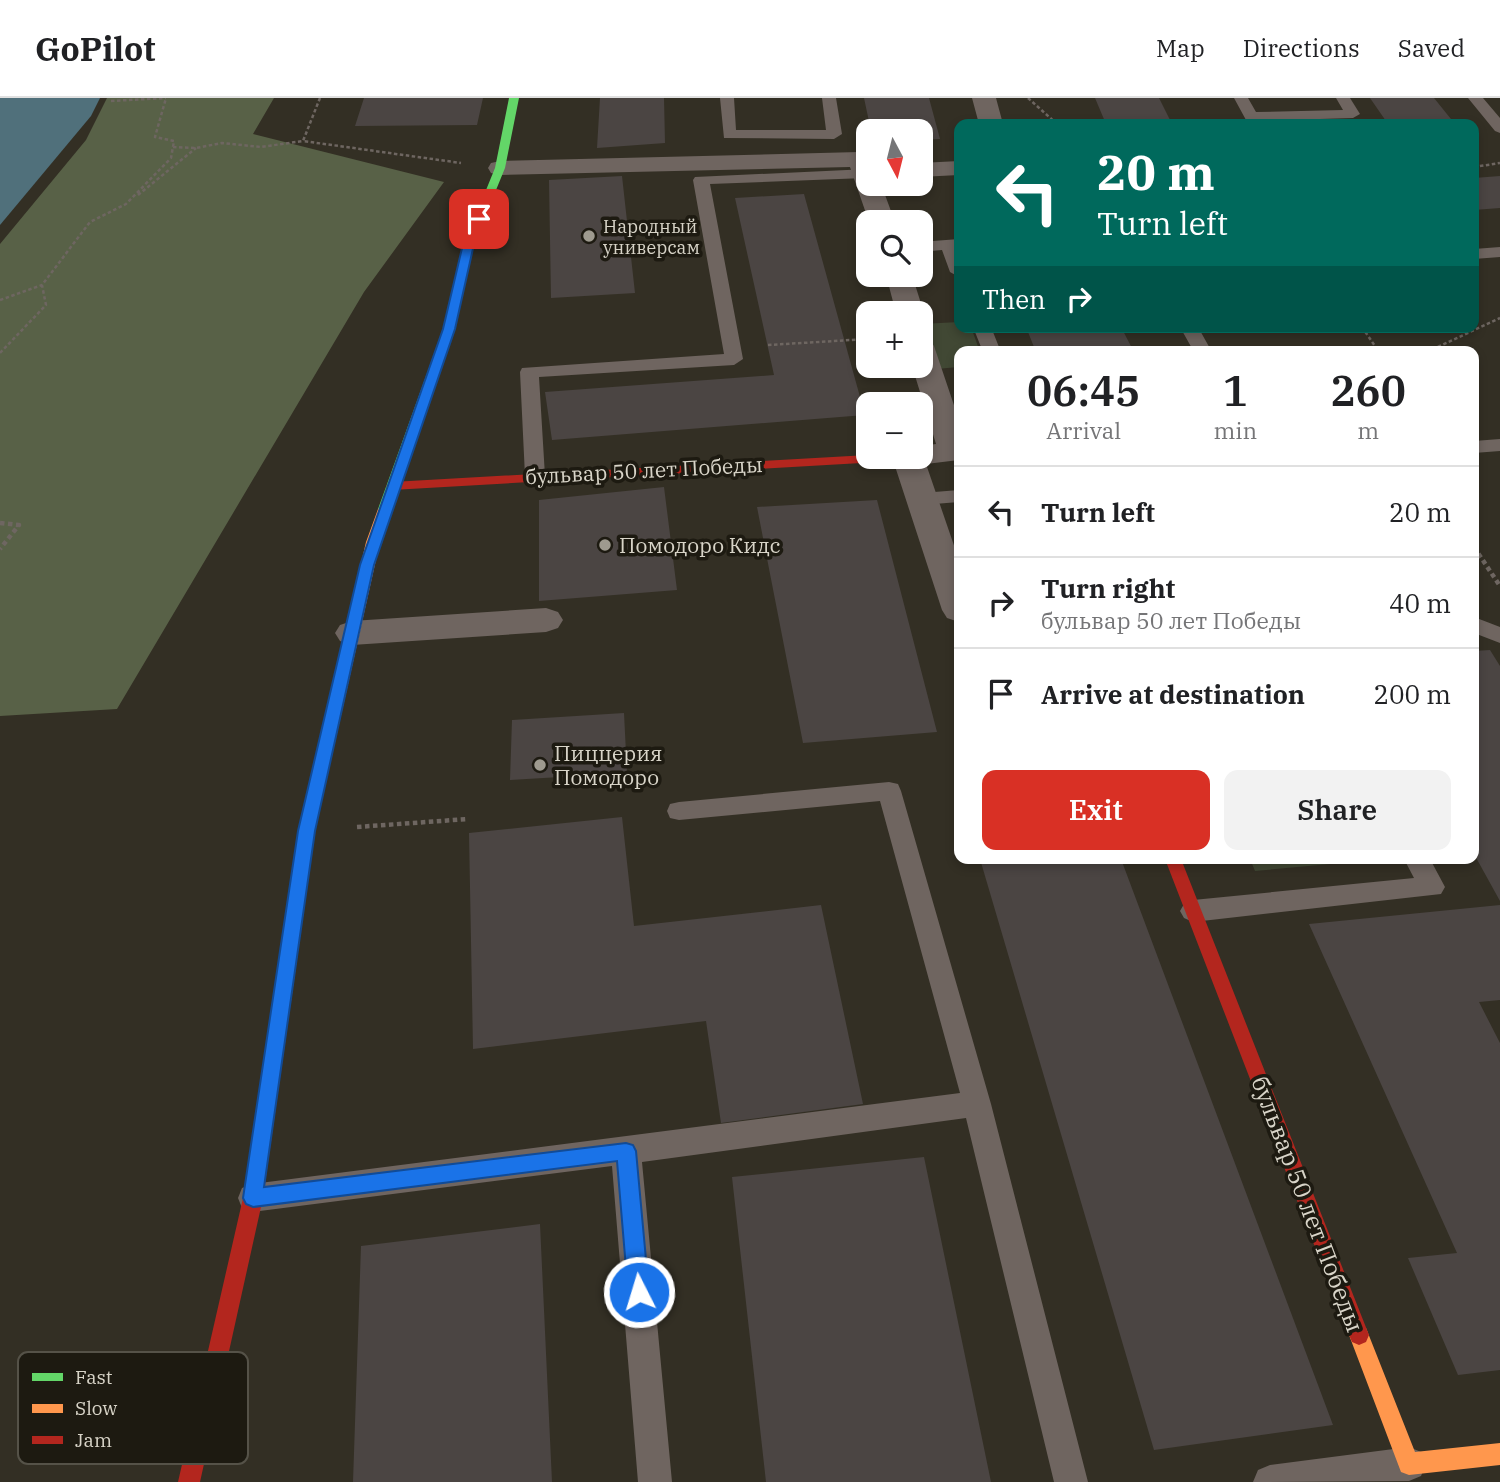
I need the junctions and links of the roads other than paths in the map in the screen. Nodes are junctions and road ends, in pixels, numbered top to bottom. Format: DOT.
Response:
graph roads {
  1 [pos="514,98"];
  2 [pos="727,98"];
  3 [pos="829,98"];
  4 [pos="984,98"];
  5 [pos="1241,98"];
  6 [pos="1343,98"];
  7 [pos="1475,98"];
  8 [pos="990,119"];
  9 [pos="1500,128"];
  10 [pos="729,135"];
  11 [pos="856,159"];
  12 [pos="731,161"];
  13 [pos="500,168"];
  14 [pos="954,169"];
  15 [pos="933,170"];
  16 [pos="856,178"];
  17 [pos="953,245"];
  18 [pos="933,246"];
  19 [pos="1500,252"];
  20 [pos="1479,254"];
  21 [pos="930,378"];
  22 [pos="1500,445"];
  23 [pos="1479,447"];
  24 [pos="933,453"];
  25 [pos="856,459"];
  26 [pos="912,469"];
  27 [pos="535,476"];
  28 [pos="393,486"];
  29 [pos="954,496"];
  30 [pos="922,499"];
  31 [pos="954,595"];
  32 [pos="546,620"];
  33 [pos="1479,627"];
  34 [pos="352,632"];
  35 [pos="1500,635"];
  36 [pos="679,811"];
  37 [pos="1175,864"];
  38 [pos="1420,864"];
  39 [pos="1193,911"];
  40 [pos="976,1104"];
  41 [pos="626,1151"];
  42 [pos="253,1198"];
  43 [pos="218,1352"];
  44 [pos="1500,1454"];
  45 [pos="193,1464"];
  46 [pos="1409,1464"];
  47 [pos="189,1482"];
  48 [pos="655,1482"];
  49 [pos="1072,1482"];
  50 [pos="1270,1482"];
  1 -- 13 [label="street"];
  2 -- 10 [label="lane"];
  3 -- 10 [label="lane"];
  4 -- 8 [label="street"];
  5 -- 6 [label="lane"];
  7 -- 9 [label="lane"];
  10 -- 12 [label="lane"];
  11 -- 12 [label="street"];
  12 -- 13 [label="street"];
  13 -- 28 [label="street"];
  14 -- 15 [label="street"];
  16 -- 27 [label="lane"];
  17 -- 18 [label="lane"];
  19 -- 20 [label="lane"];
  21 -- 24 [label="street"];
  22 -- 23 [label="lane"];
  25 -- 27 [label="street, бульвар 50 лет Победы"];
  26 -- 30 [label="street"];
  27 -- 28 [label="street, бульвар 50 лет Победы"];
  28 -- 34 [label="street"];
  29 -- 30 [label="lane"];
  30 -- 31 [label="street"];
  32 -- 34 [label="street"];
  33 -- 35 [label="lane"];
  34 -- 42 [label="street"];
  36 -- 40 [label="lane"];
  37 -- 39 [label="street, бульвар 50 лет Победы"];
  38 -- 39 [label="lane"];
  39 -- 46 [label="street, бульвар 50 лет Победы"];
  40 -- 41 [label="lane"];
  40 -- 49 [label="lane"];
  41 -- 42 [label="lane"];
  41 -- 48 [label="lane"];
  42 -- 43 [label="street"];
  44 -- 46 [label="street"];
  45 -- 47 [label="street"];
  46 -- 50 [label="lane"];
}
